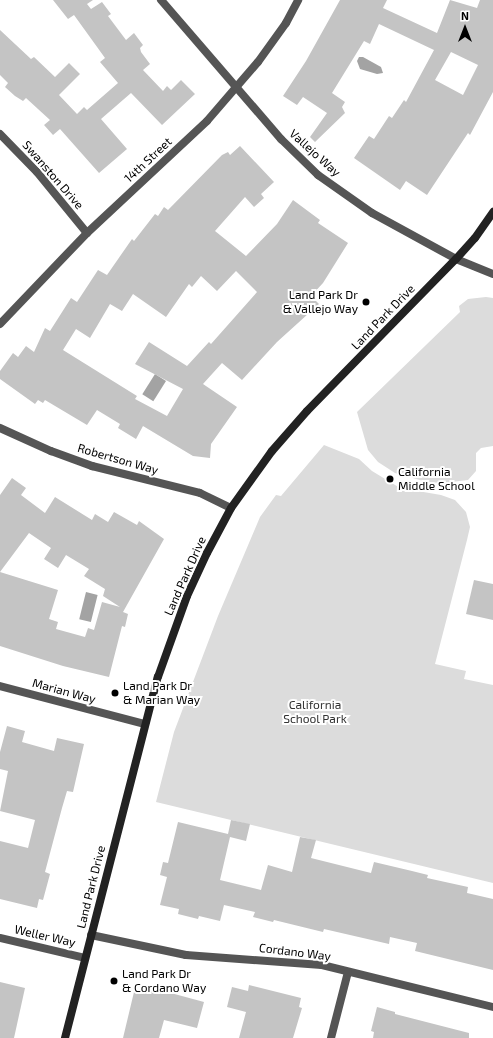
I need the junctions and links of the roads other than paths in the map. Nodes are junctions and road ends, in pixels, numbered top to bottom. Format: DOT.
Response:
graph roads {
  1 [pos="161,0"];
  2 [pos="298,0"];
  3 [pos="236,89"];
  4 [pos="0,134"];
  5 [pos="493,212"];
  6 [pos="87,233"];
  7 [pos="456,259"];
  8 [pos="493,274"];
  9 [pos="0,324"];
  10 [pos="0,428"];
  11 [pos="231,508"];
  12 [pos="0,686"];
  13 [pos="145,724"];
  14 [pos="91,935"];
  15 [pos="0,938"];
  16 [pos="85,958"];
  17 [pos="348,972"];
  18 [pos="493,1007"];
  19 [pos="65,1038"];
  20 [pos="331,1038"];
  1 -- 3 [label="street, Vallejo Way"];
  2 -- 3 [label="street, 14th Street"];
  3 -- 6 [label="street, 14th Street"];
  3 -- 7 [label="street, Vallejo Way"];
  4 -- 6 [label="street, Swanston Drive"];
  5 -- 7 [label="main road, Land Park Drive"];
  6 -- 9 [label="street, 14th Street"];
  7 -- 8 [label="street, Vallejo Way"];
  7 -- 11 [label="main road, Land Park Drive"];
  10 -- 11 [label="street, Robertson Way"];
  11 -- 13 [label="main road, Land Park Drive"];
  12 -- 13 [label="street, Marian Way"];
  13 -- 14 [label="main road, Land Park Drive"];
  14 -- 16 [label="main road, Land Park Drive"];
  14 -- 17 [label="street, Cordano Way"];
  15 -- 16 [label="street, Weller Way"];
  16 -- 19 [label="main road, Land Park Drive"];
  17 -- 18 [label="street, Cordano Way"];
  17 -- 20 [label="street"];
}
